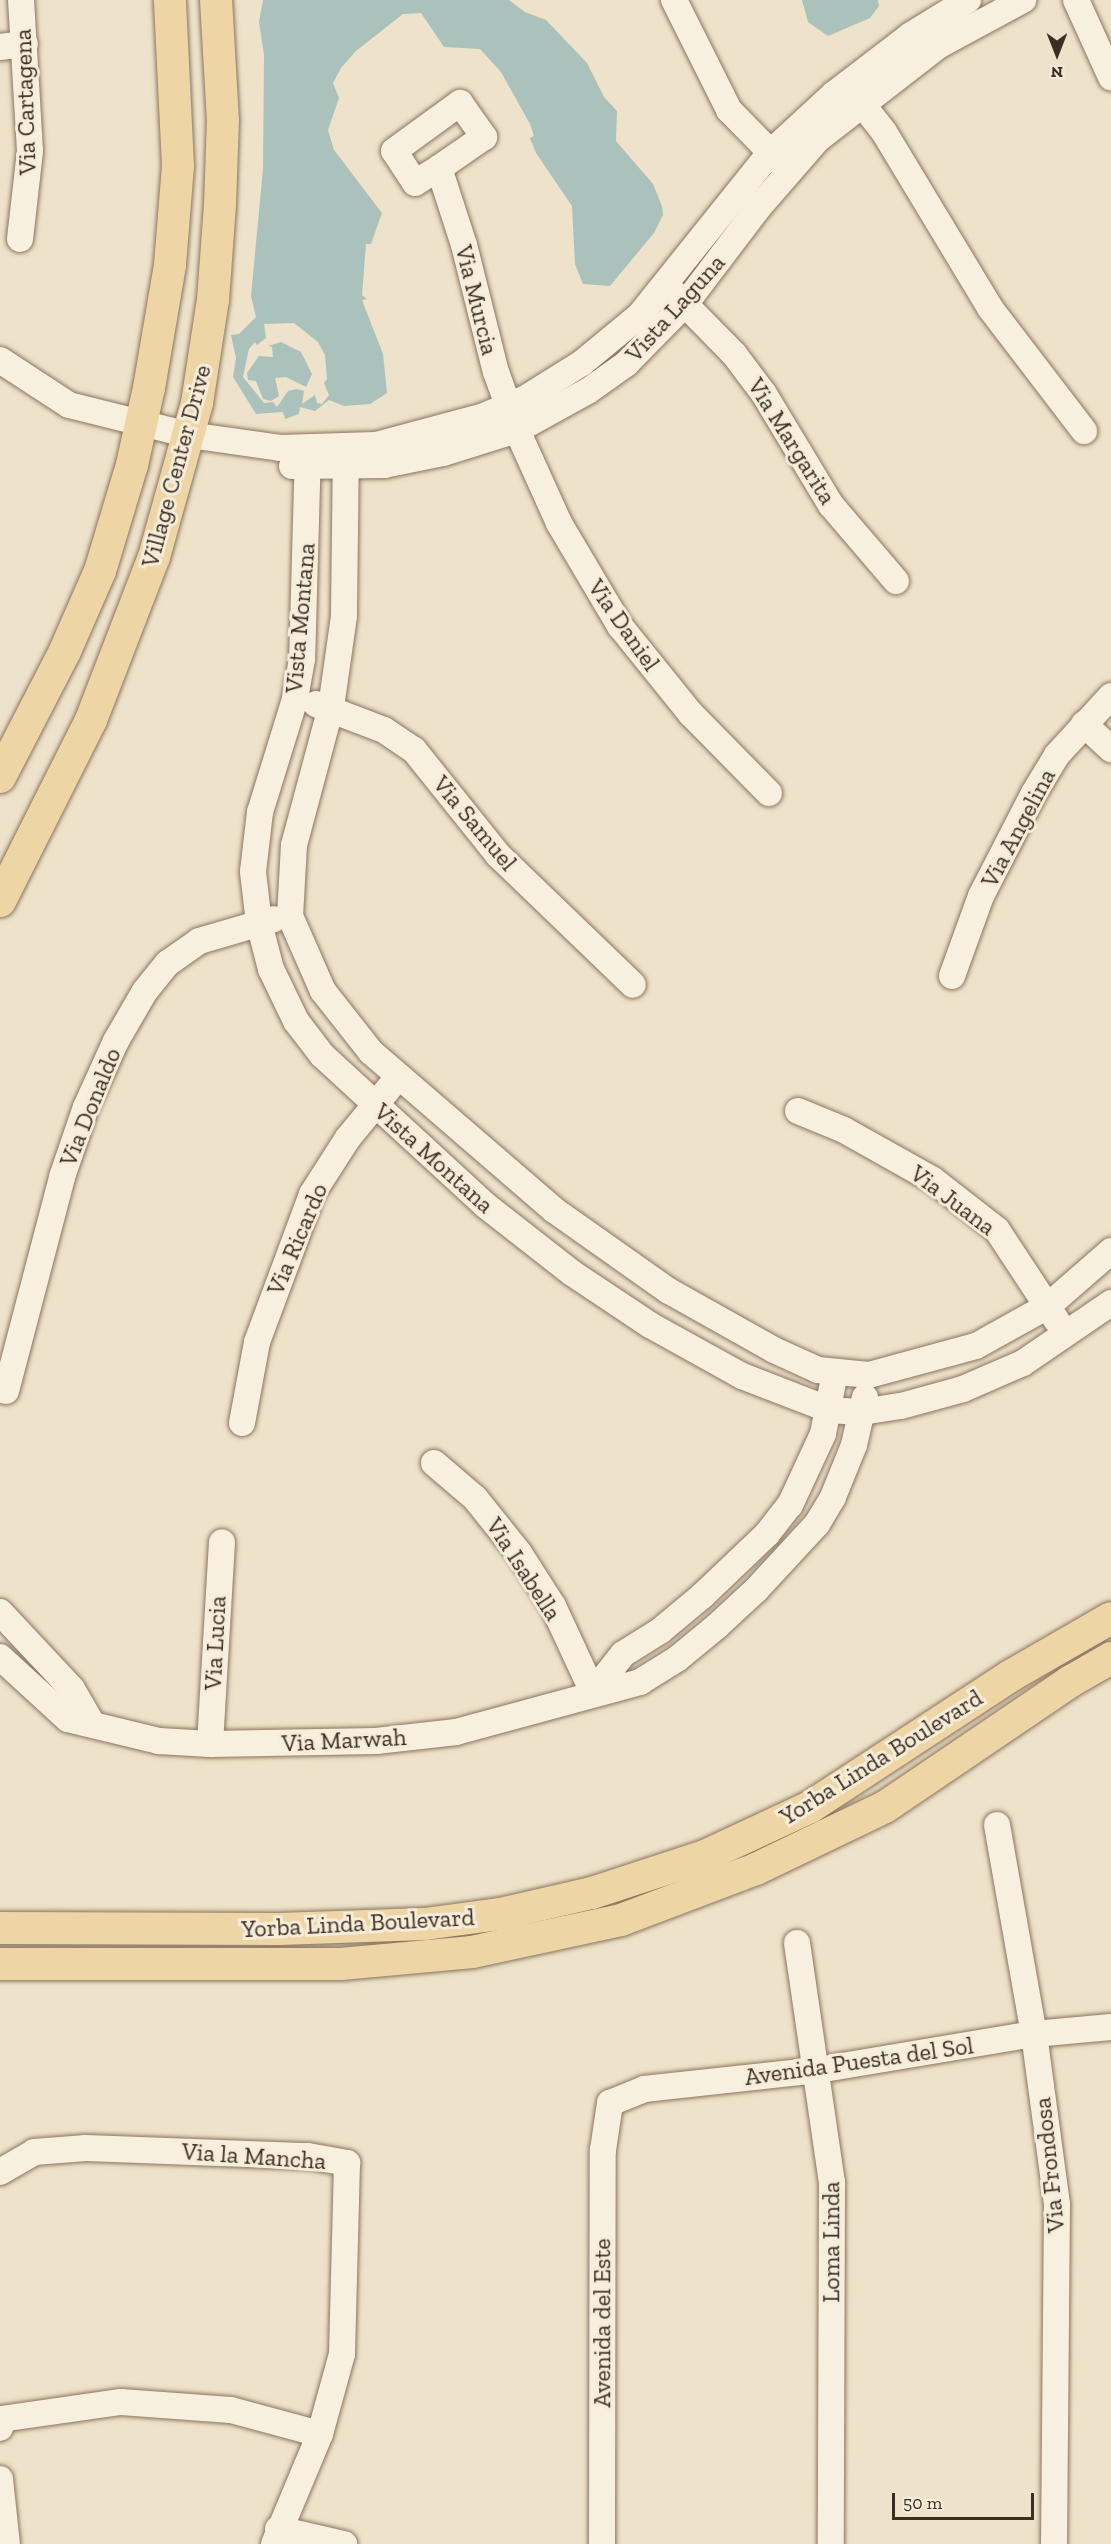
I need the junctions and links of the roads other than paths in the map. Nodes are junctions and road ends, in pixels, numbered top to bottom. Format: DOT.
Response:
graph roads {
  1 [pos="21,0"];
  2 [pos="170,0"];
  3 [pos="216,0"];
  4 [pos="674,0"];
  5 [pos="968,0"];
  6 [pos="1076,0"];
  7 [pos="1009,3"];
  8 [pos="12,45"];
  9 [pos="1111,77"];
  10 [pos="854,93"];
  11 [pos="770,153"];
  12 [pos="439,168"];
  13 [pos="789,171"];
  14 [pos="20,239"];
  15 [pos="666,286"];
  16 [pos="686,303"];
  17 [pos="0,360"];
  18 [pos="507,406"];
  19 [pos="140,424"];
  20 [pos="517,430"];
  21 [pos="1084,431"];
  22 [pos="189,435"];
  23 [pos="308,458"];
  24 [pos="346,458"];
  25 [pos="896,581"];
  26 [pos="1111,696"];
  27 [pos="295,699"];
  28 [pos="331,707"];
  29 [pos="1083,724"];
  30 [pos="1111,749"];
  31 [pos="0,777"];
  32 [pos="769,793"];
  33 [pos="0,901"];
  34 [pos="290,916"];
  35 [pos="259,923"];
  36 [pos="952,976"];
  37 [pos="633,985"];
  38 [pos="399,1076"];
  39 [pos="374,1105"];
  40 [pos="798,1111"];
  41 [pos="1111,1251"];
  42 [pos="1111,1303"];
  43 [pos="1048,1306"];
  44 [pos="1066,1336"];
  45 [pos="836,1372"];
  46 [pos="869,1375"];
  47 [pos="6,1391"];
  48 [pos="830,1410"];
  49 [pos="862,1412"];
  50 [pos="242,1423"];
  51 [pos="434,1463"];
  52 [pos="222,1542"];
  53 [pos="0,1612"];
  54 [pos="1111,1618"];
  55 [pos="0,1658"];
  56 [pos="1111,1658"];
  57 [pos="593,1692"];
  58 [pos="92,1723"];
  59 [pos="210,1743"];
  60 [pos="997,1825"];
  61 [pos="0,1928"];
  62 [pos="797,1943"];
  63 [pos="0,1964"];
  64 [pos="1111,2027"];
  65 [pos="1034,2034"];
  66 [pos="818,2070"];
  67 [pos="610,2103"];
  68 [pos="0,2172"];
  69 [pos="1,2423"];
  70 [pos="320,2434"];
  71 [pos="0,2479"];
  72 [pos="276,2537"];
  73 [pos="8,2544"];
  74 [pos="344,2544"];
  75 [pos="602,2544"];
  76 [pos="831,2544"];
  77 [pos="1054,2544"];
  1 -- 8 [label="street, Via Cartagena"];
  2 -- 19 [label="main road, Village Center Drive"];
  3 -- 22 [label="main road, Village Center Drive"];
  4 -- 11 [label="street"];
  5 -- 10 [label="street, Vista Laguna"];
  6 -- 9 [label="street"];
  7 -- 10 [label="street, Vista Laguna"];
  8 -- 14 [label="street, Via Cartagena"];
  10 -- 11 [label="street, Vista Laguna"];
  10 -- 13 [label="street, Vista Laguna"];
  10 -- 21 [label="street"];
  11 -- 13 [label="street"];
  11 -- 15 [label="street, Vista Laguna"];
  12 -- 18 [label="street, Via Murcia"];
  13 -- 16 [label="street, Vista Laguna"];
  15 -- 16 [label="street, Via Margarita"];
  15 -- 18 [label="street, Vista Laguna"];
  16 -- 20 [label="street, Vista Laguna"];
  16 -- 25 [label="street, Via Margarita"];
  17 -- 19 [label="street"];
  18 -- 20 [label="street, Via Murcia"];
  18 -- 24 [label="street, Vista Laguna"];
  19 -- 22 [label="street, Vista Laguna"];
  19 -- 31 [label="main road, Village Center Drive"];
  20 -- 24 [label="street, Vista Laguna"];
  20 -- 32 [label="street, Via Daniel"];
  22 -- 23 [label="street, Vista Laguna"];
  22 -- 33 [label="main road, Village Center Drive"];
  23 -- 24 [label="street, Vista Laguna"];
  23 -- 27 [label="street, Vista Montana"];
  24 -- 28 [label="street, Vista Montana"];
  26 -- 29 [label="street, Via Angelina"];
  27 -- 28 [label="street, Via Samuel"];
  27 -- 35 [label="street, Vista Montana"];
  28 -- 34 [label="street, Vista Montana"];
  28 -- 37 [label="street, Via Samuel"];
  29 -- 30 [label="street"];
  29 -- 36 [label="street, Via Angelina"];
  34 -- 35 [label="street, Via Donaldo"];
  34 -- 38 [label="street, Vista Montana"];
  35 -- 39 [label="street, Vista Montana"];
  35 -- 47 [label="street, Via Donaldo"];
  38 -- 39 [label="street, Via Ricardo"];
  38 -- 45 [label="street, Vista Montana"];
  39 -- 48 [label="street, Vista Montana"];
  39 -- 50 [label="street, Via Ricardo"];
  40 -- 43 [label="street, Via Juana"];
  41 -- 43 [label="street, Vista Montana"];
  42 -- 44 [label="street, Vista Montana"];
  43 -- 44 [label="street, Via Juana"];
  43 -- 46 [label="street, Vista Montana"];
  44 -- 49 [label="street, Vista Montana"];
  45 -- 46 [label="street, Vista Montana"];
  45 -- 48 [label="street"];
  46 -- 49 [label="street, Via Marwah"];
  48 -- 49 [label="street, Vista Montana"];
  48 -- 57 [label="street"];
  49 -- 57 [label="street, Via Marwah"];
  51 -- 57 [label="street, Via Isabella"];
  52 -- 59 [label="street, Via Lucia"];
  53 -- 58 [label="street"];
  54 -- 61 [label="main road, Yorba Linda Boulevard"];
  55 -- 58 [label="street, Via Marwah"];
  56 -- 63 [label="main road, Yorba Linda Boulevard"];
  57 -- 59 [label="street, Via Marwah"];
  58 -- 59 [label="street, Via Marwah"];
  60 -- 65 [label="street, Via Frondosa"];
  62 -- 66 [label="street, Loma Linda"];
  64 -- 65 [label="street, Avenida Puesta del Sol"];
  65 -- 66 [label="street, Avenida Puesta del Sol"];
  65 -- 77 [label="street, Via Frondosa"];
  66 -- 67 [label="street, Avenida Puesta del Sol"];
  66 -- 76 [label="street, Loma Linda"];
  67 -- 75 [label="street, Avenida del Este"];
  68 -- 70 [label="street, Via la Mancha"];
  69 -- 70 [label="street"];
  70 -- 72 [label="street"];
  71 -- 73 [label="street"];
  72 -- 74 [label="street"];
}
